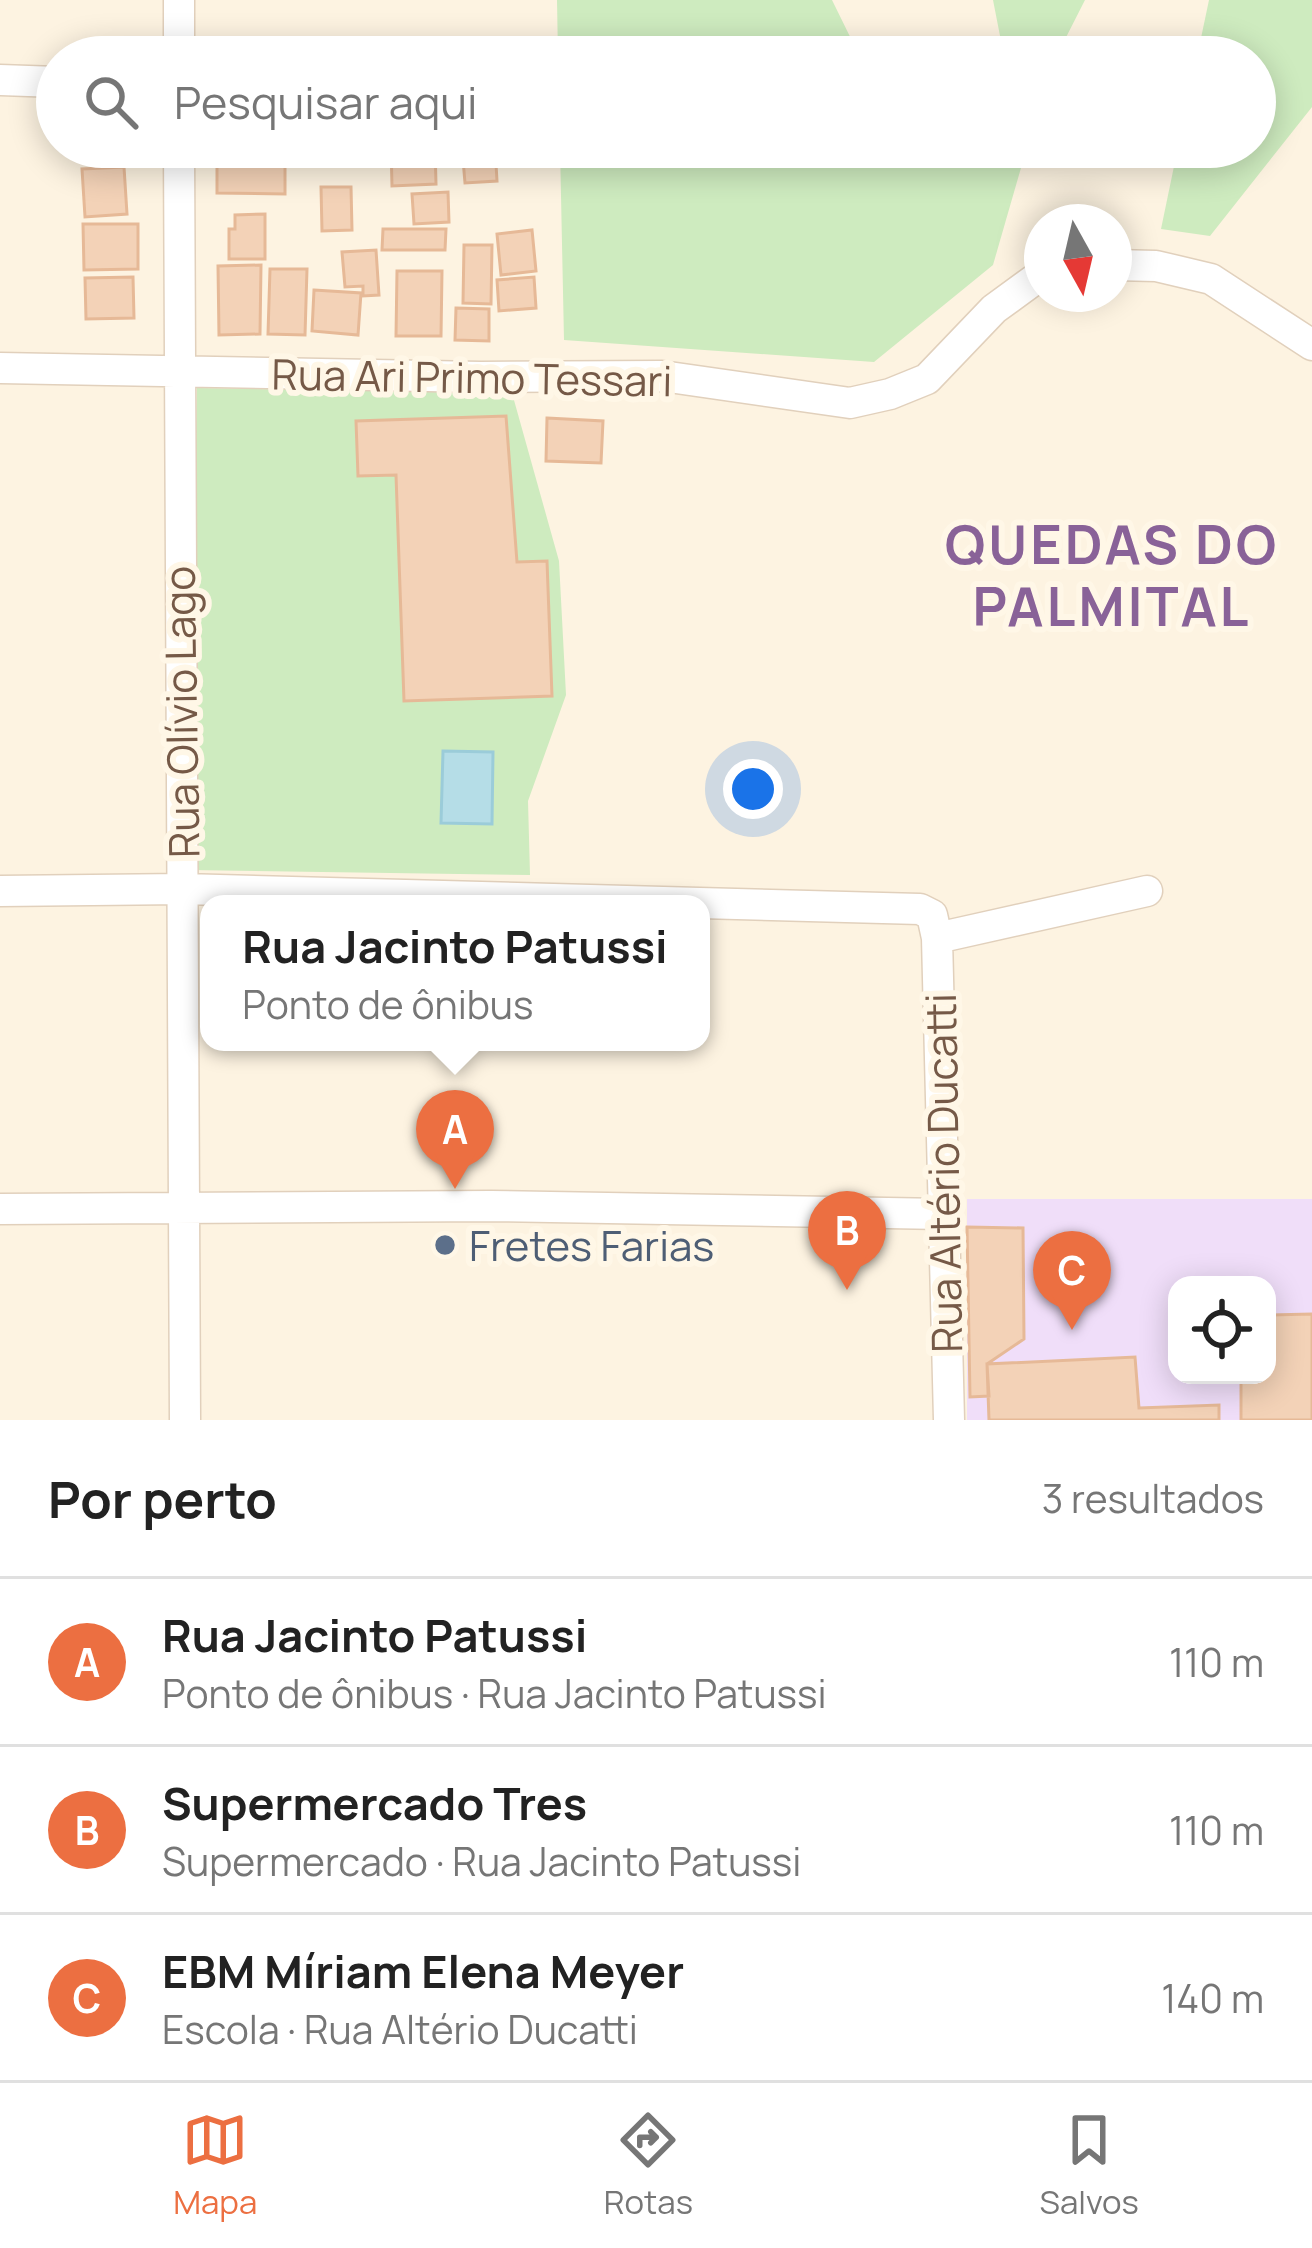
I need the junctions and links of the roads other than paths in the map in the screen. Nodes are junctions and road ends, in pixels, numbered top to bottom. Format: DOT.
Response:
graph roads {
  1 [pos="178,0"];
  2 [pos="179,36"];
  3 [pos="0,80"];
  4 [pos="36,81"];
  5 [pos="179,168"];
  6 [pos="1132,265"];
  7 [pos="1024,287"];
  8 [pos="1312,345"];
  9 [pos="0,368"];
  10 [pos="179,373"];
  11 [pos="183,889"];
  12 [pos="0,890"];
  13 [pos="1147,891"];
  14 [pos="404,895"];
  15 [pos="710,903"];
  16 [pos="937,932"];
  17 [pos="185,1207"];
  18 [pos="0,1209"];
  19 [pos="943,1214"];
  20 [pos="185,1420"];
  21 [pos="949,1420"];
  1 -- 2 [label="street"];
  3 -- 4 [label="street"];
  5 -- 10 [label="street, Rua Olívio Lago"];
  6 -- 8 [label="street"];
  7 -- 10 [label="street, Rua Ari Primo Tessari"];
  9 -- 10 [label="street, Rua Ari Primo Tessari"];
  10 -- 11 [label="street, Rua Olívio Lago"];
  11 -- 12 [label="street"];
  11 -- 14 [label="street"];
  11 -- 17 [label="street, Rua Olívio Lago"];
  13 -- 16 [label="street"];
  15 -- 16 [label="street"];
  16 -- 19 [label="street, Rua Altério Ducatti"];
  17 -- 18 [label="street"];
  17 -- 19 [label="street"];
  17 -- 20 [label="street, Rua Olívio Lago"];
  19 -- 21 [label="street, Rua Altério Ducatti"];
}
